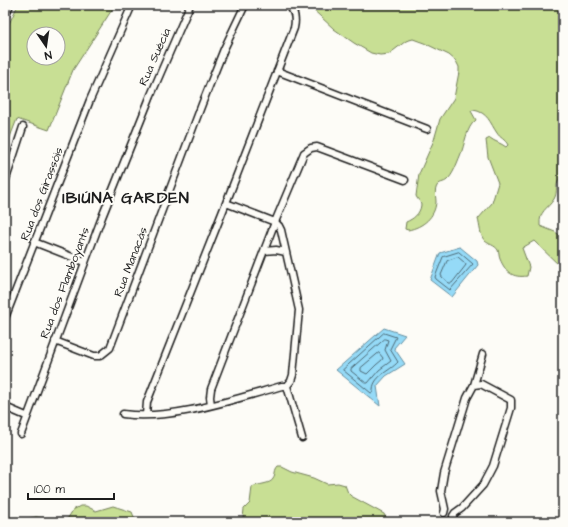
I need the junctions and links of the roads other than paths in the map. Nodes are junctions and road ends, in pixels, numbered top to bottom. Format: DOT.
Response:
graph roads {
  1 [pos="10,5"];
  2 [pos="132,5"];
  3 [pos="190,5"];
  4 [pos="245,5"];
  5 [pos="288,5"];
  6 [pos="5,16"];
  7 [pos="277,72"];
  8 [pos="151,96"];
  9 [pos="23,127"];
  10 [pos="427,129"];
  11 [pos="405,180"];
  12 [pos="5,182"];
  13 [pos="226,203"];
  14 [pos="275,222"];
  15 [pos="34,242"];
  16 [pos="264,251"];
  17 [pos="286,252"];
  18 [pos="85,262"];
  19 [pos="5,318"];
  20 [pos="55,341"];
  21 [pos="483,354"];
  22 [pos="474,385"];
  23 [pos="287,386"];
  24 [pos="212,405"];
  25 [pos="5,407"];
  26 [pos="122,414"];
  27 [pos="146,415"];
  28 [pos="26,416"];
  29 [pos="21,434"];
  30 [pos="302,438"];
  31 [pos="444,513"];
  32 [pos="454,522"];
  1 -- 6 [label="street"];
  2 -- 15 [label="street, Rua dos Girassóis"];
  3 -- 8 [label="street, Rua Suécia"];
  4 -- 20 [label="street, Rua Manacás"];
  5 -- 7 [label="street"];
  7 -- 10 [label="street"];
  7 -- 13 [label="street"];
  8 -- 18 [label="street, Rua dos Flamboyants"];
  9 -- 12 [label="street"];
  11 -- 14 [label="street"];
  13 -- 14 [label="street"];
  13 -- 27 [label="street"];
  14 -- 16 [label="street"];
  14 -- 17 [label="street"];
  15 -- 18 [label="street"];
  15 -- 19 [label="street, Rua dos Girassóis"];
  16 -- 17 [label="street"];
  16 -- 24 [label="street"];
  17 -- 23 [label="street"];
  18 -- 20 [label="street, Rua dos Flamboyants"];
  20 -- 28 [label="street, Rua dos Flamboyants"];
  21 -- 22 [label="street"];
  22 -- 31 [label="street"];
  22 -- 32 [label="street"];
  23 -- 24 [label="street"];
  23 -- 30 [label="street"];
  24 -- 27 [label="street"];
  25 -- 28 [label="street"];
  26 -- 27 [label="street"];
  28 -- 29 [label="street, Rua dos Flamboyants"];
}
